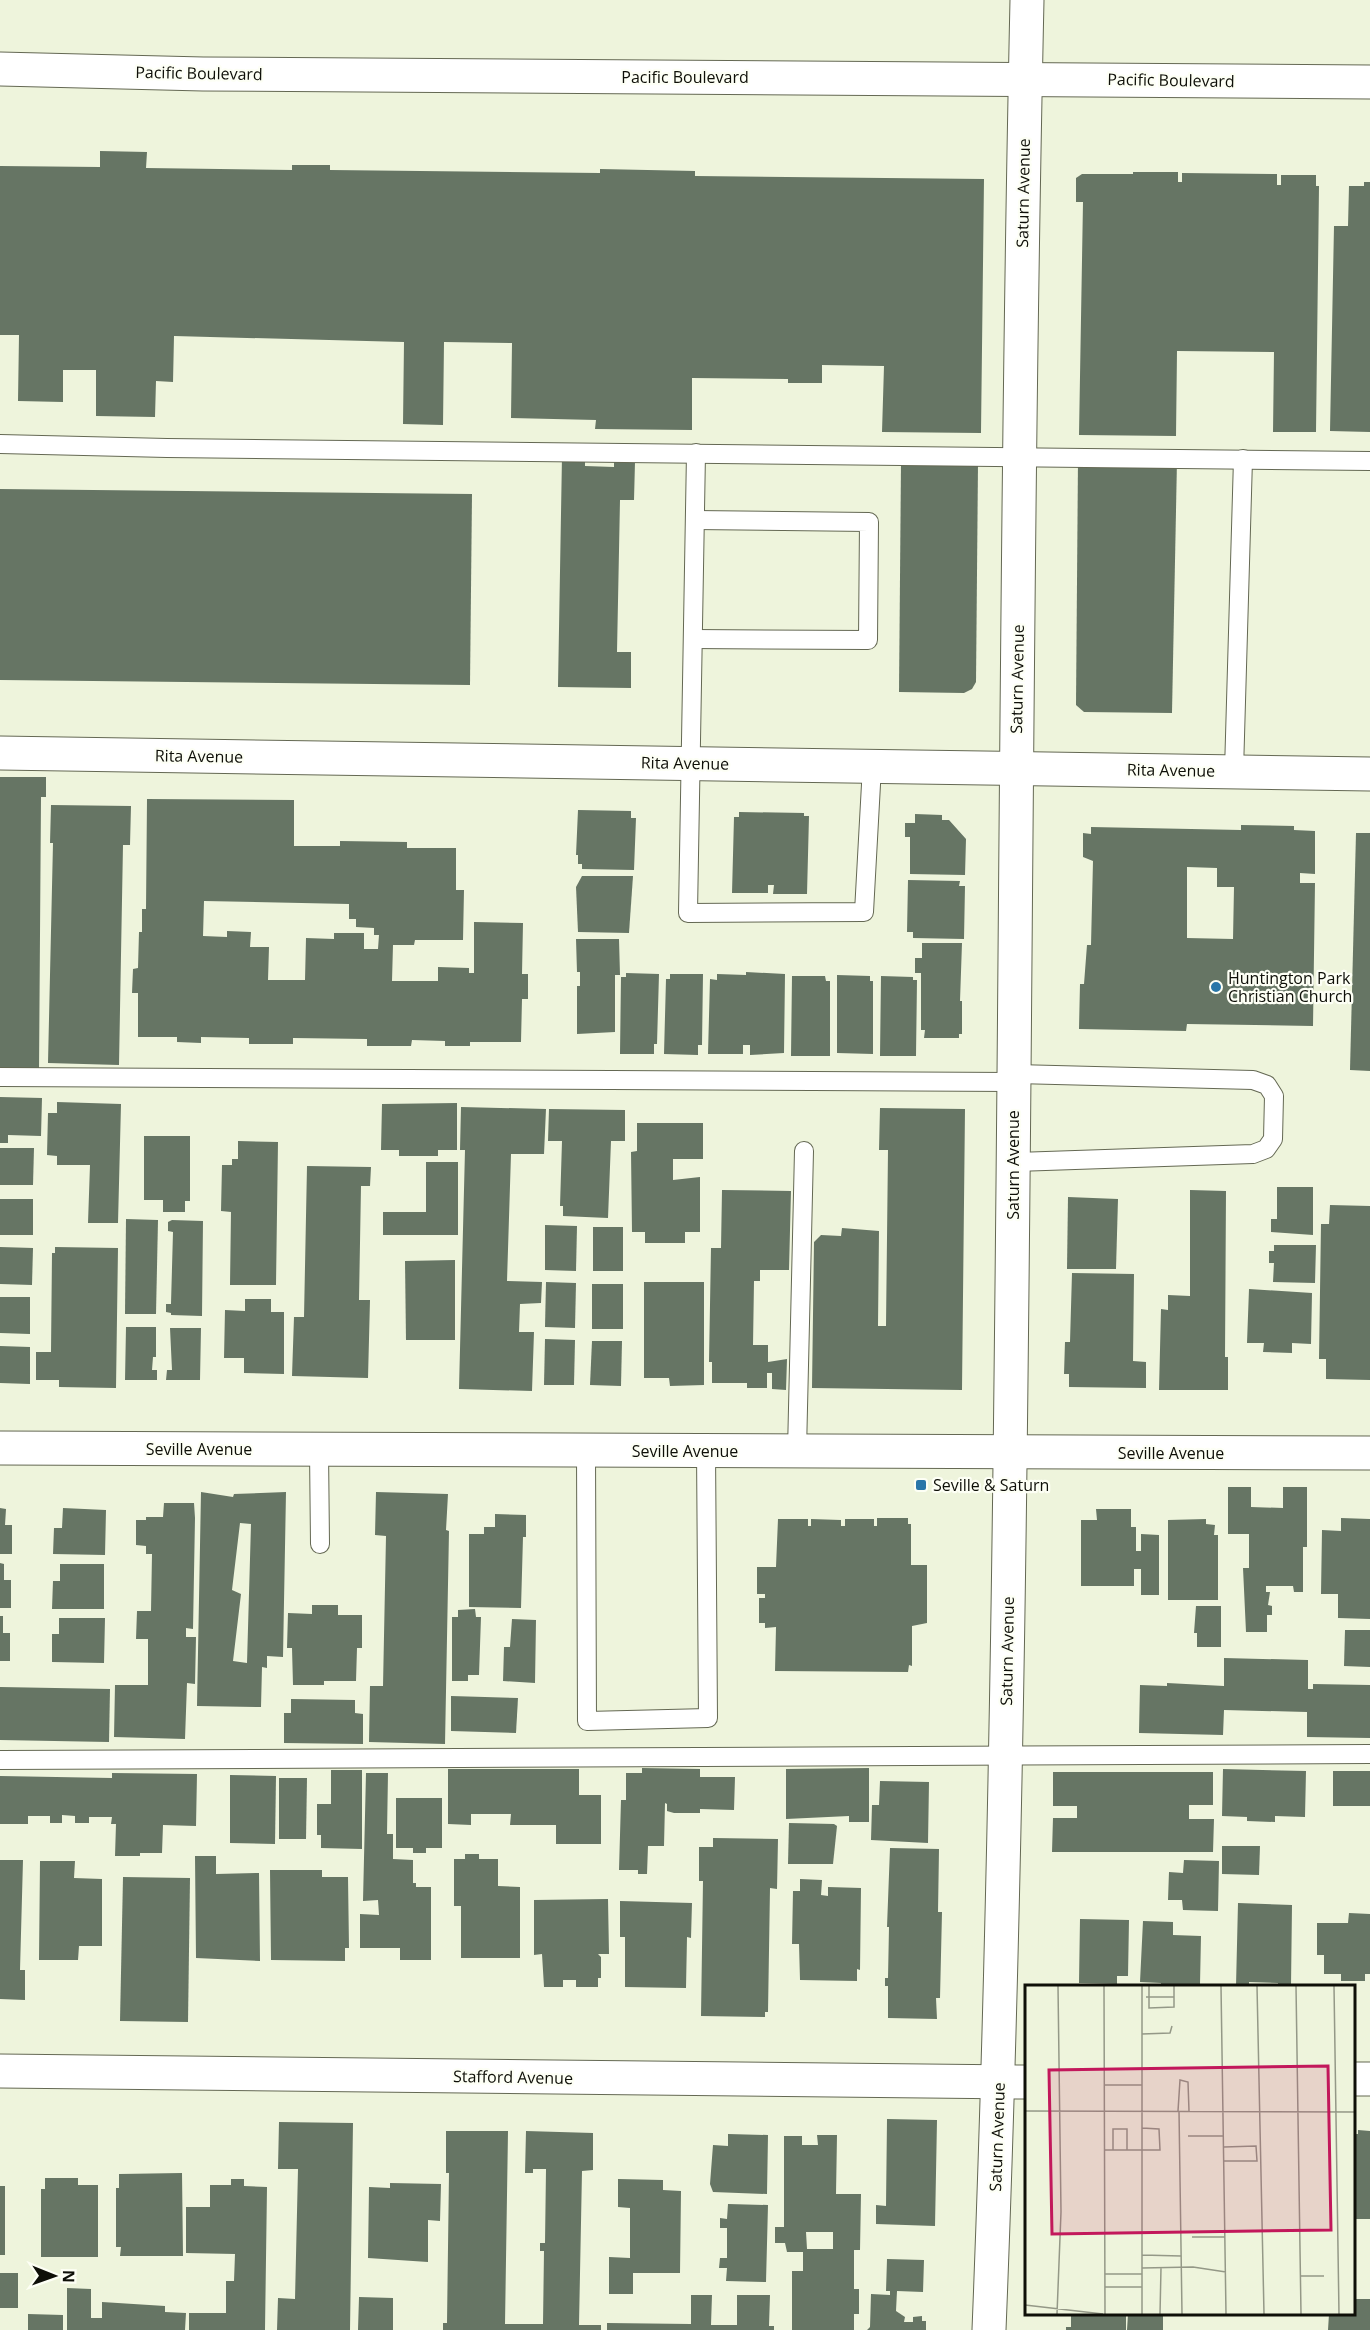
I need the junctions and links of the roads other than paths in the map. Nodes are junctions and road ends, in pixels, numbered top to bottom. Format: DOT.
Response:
graph roads {
  1 [pos="1027,0"];
  2 [pos="0,69"];
  3 [pos="1025,79"];
  4 [pos="1370,82"];
  5 [pos="0,444"];
  6 [pos="696,453"];
  7 [pos="1020,457"];
  8 [pos="1243,459"];
  9 [pos="1370,460"];
  10 [pos="695,520"];
  11 [pos="693,639"];
  12 [pos="0,753"];
  13 [pos="692,763"];
  14 [pos="872,765"];
  15 [pos="1015,768"];
  16 [pos="1234,771"];
  17 [pos="1370,774"];
  18 [pos="0,1077"];
  19 [pos="1013,1078"];
  20 [pos="804,1151"];
  21 [pos="1013,1162"];
  22 [pos="0,1448"];
  23 [pos="319,1450"];
  24 [pos="706,1450"];
  25 [pos="585,1451"];
  26 [pos="797,1451"];
  27 [pos="1370,1453"];
  28 [pos="1010,1454"];
  29 [pos="320,1544"];
  30 [pos="1370,1754"];
  31 [pos="1005,1756"];
  32 [pos="0,1760"];
  33 [pos="0,2071"];
  34 [pos="1013,2082"];
  35 [pos="989,2330"];
  1 -- 3 [label="street, Saturn Avenue"];
  2 -- 3 [label="street, Pacific Boulevard"];
  3 -- 4 [label="street, Pacific Boulevard"];
  3 -- 7 [label="street, Saturn Avenue"];
  5 -- 6 [label="lane"];
  6 -- 7 [label="lane"];
  6 -- 10 [label="lane"];
  7 -- 8 [label="lane"];
  7 -- 15 [label="street, Saturn Avenue"];
  8 -- 9 [label="lane"];
  8 -- 16 [label="lane"];
  10 -- 11 [label="lane"];
  10 -- 11 [label="lane"];
  11 -- 13 [label="lane"];
  12 -- 13 [label="street, Rita Avenue"];
  13 -- 14 [label="street, Rita Avenue"];
  13 -- 14 [label="lane"];
  14 -- 15 [label="street, Rita Avenue"];
  15 -- 16 [label="street, Rita Avenue"];
  15 -- 19 [label="street, Saturn Avenue"];
  16 -- 17 [label="street, Rita Avenue"];
  18 -- 19 [label="lane"];
  19 -- 21 [label="street, Saturn Avenue"];
  19 -- 21 [label="lane"];
  20 -- 26 [label="lane"];
  21 -- 28 [label="street, Saturn Avenue"];
  22 -- 23 [label="street, Seville Avenue"];
  23 -- 25 [label="street, Seville Avenue"];
  23 -- 29 [label="lane"];
  24 -- 25 [label="street, Seville Avenue"];
  24 -- 25 [label="lane"];
  24 -- 26 [label="street, Seville Avenue"];
  26 -- 28 [label="street, Seville Avenue"];
  27 -- 28 [label="street, Seville Avenue"];
  28 -- 31 [label="street, Saturn Avenue"];
  30 -- 31 [label="lane"];
  31 -- 32 [label="lane"];
  31 -- 34 [label="street, Saturn Avenue"];
  33 -- 34 [label="street, Stafford Avenue"];
  34 -- 35 [label="street, Saturn Avenue"];
}
